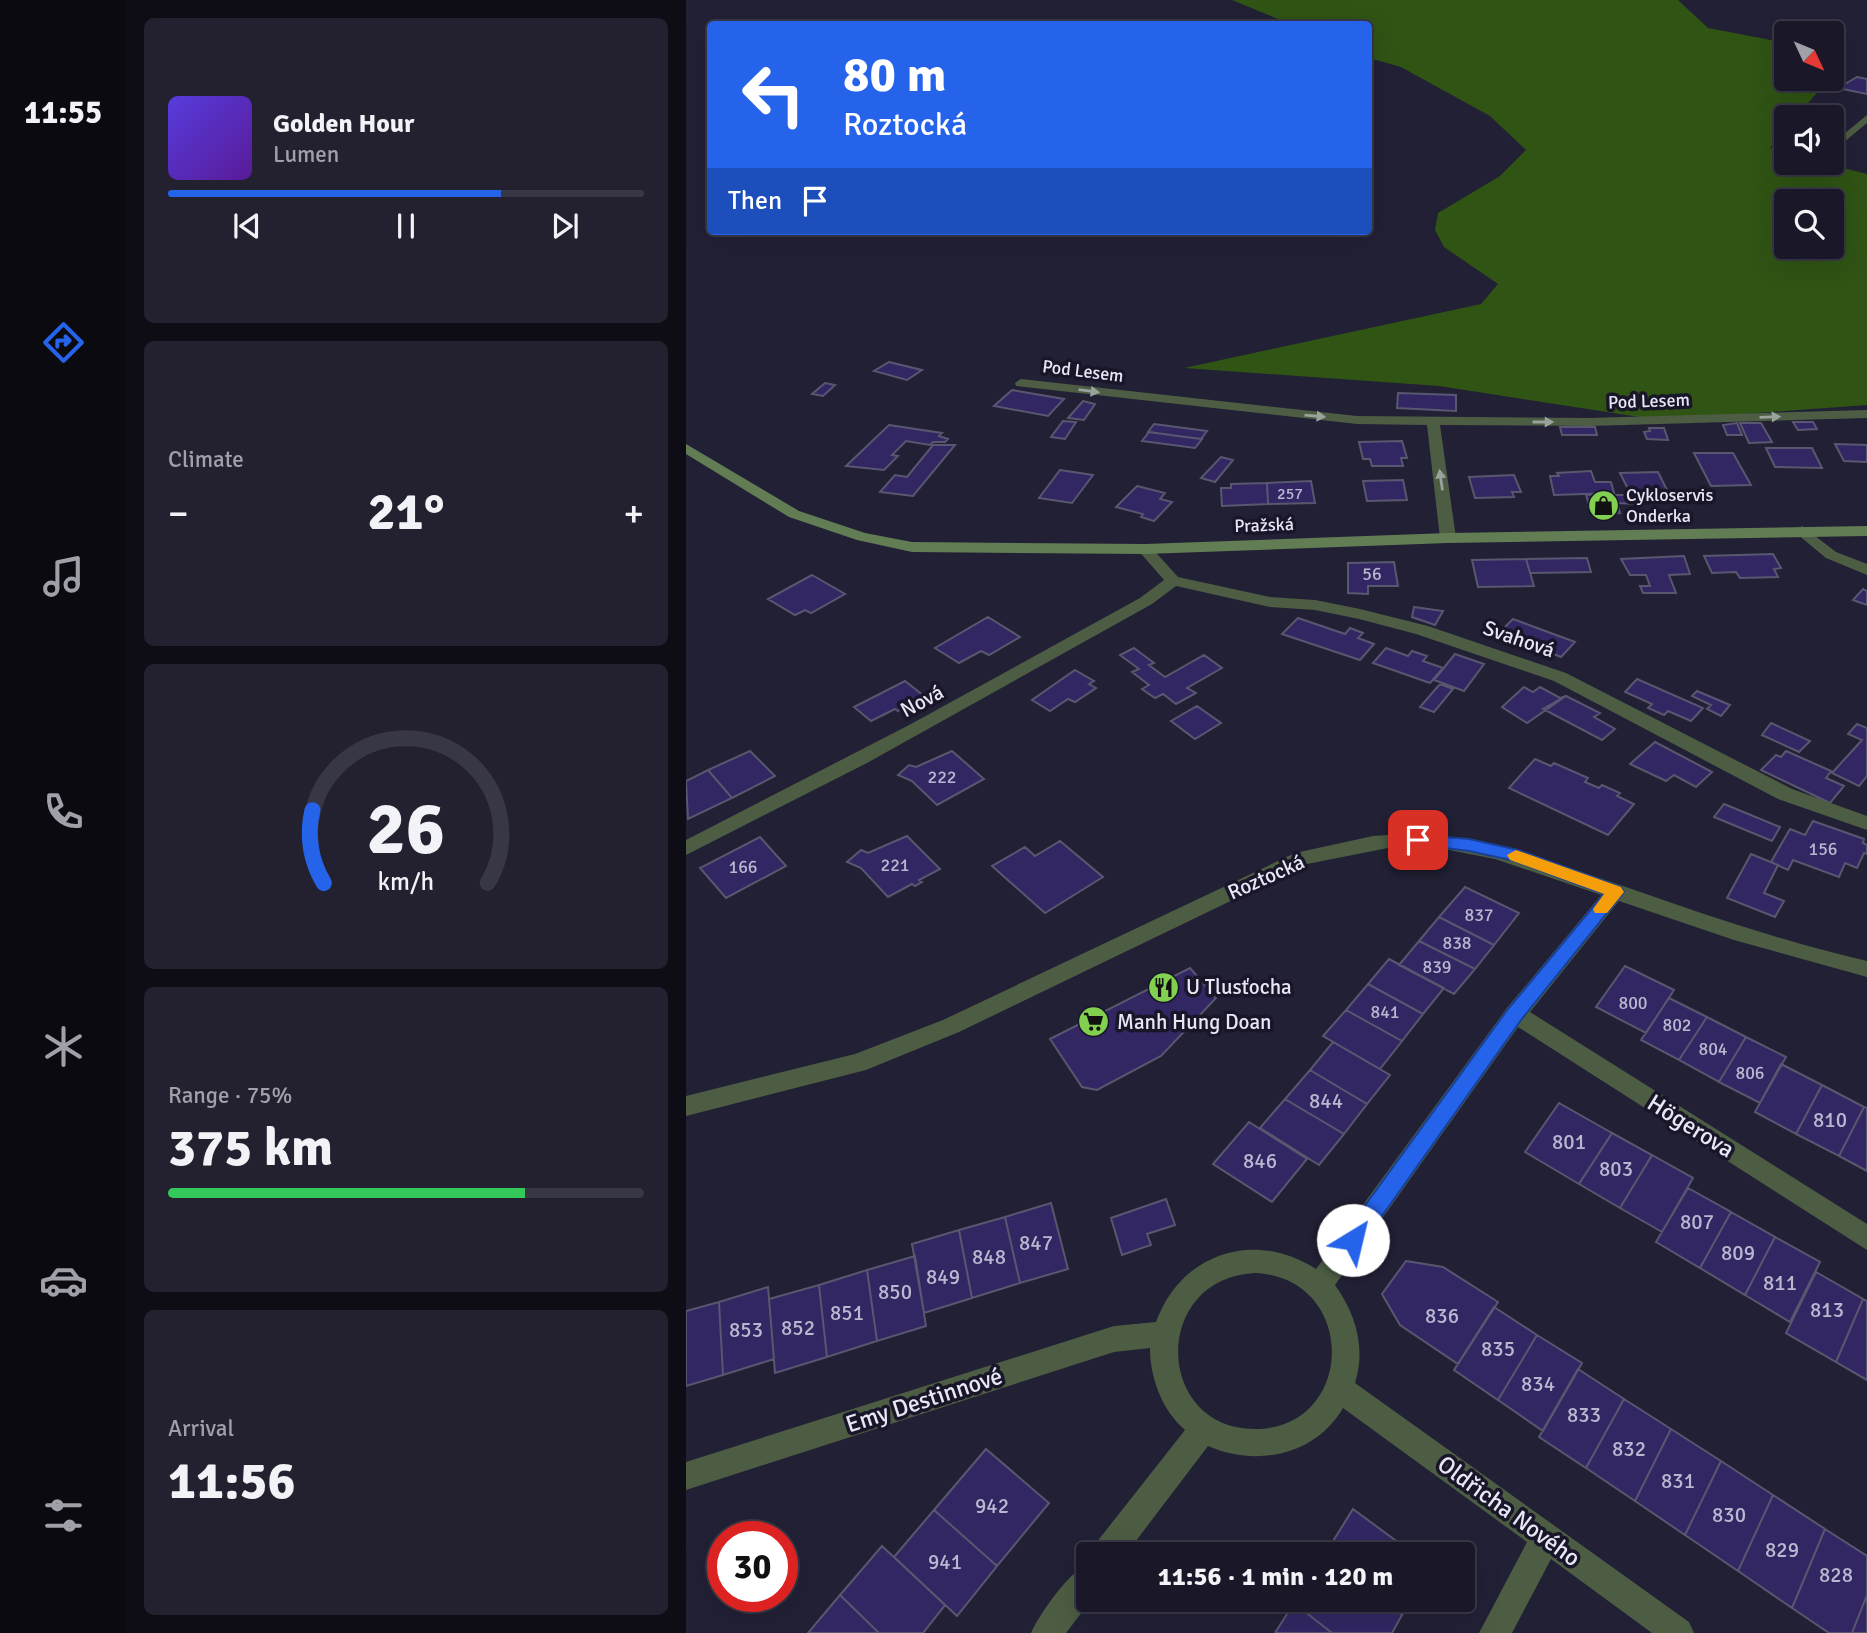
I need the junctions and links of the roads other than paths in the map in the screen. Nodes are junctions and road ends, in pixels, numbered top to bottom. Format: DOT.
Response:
graph roads {
  1 [pos="1867,118"];
  2 [pos="1844,138"];
  3 [pos="1021,383"];
  4 [pos="1867,414"];
  5 [pos="1433,422"];
  6 [pos="686,449"];
  7 [pos="1802,531"];
  8 [pos="1867,531"];
  9 [pos="1448,538"];
  10 [pos="1145,549"];
  11 [pos="1867,570"];
  12 [pos="1172,581"];
  13 [pos="1867,822"];
  14 [pos="686,848"];
  15 [pos="1615,892"];
  16 [pos="1867,970"];
  17 [pos="1515,1014"];
  18 [pos="686,1106"];
  19 [pos="1867,1238"];
  20 [pos="1320,1285"];
  21 [pos="1164,1334"];
  22 [pos="1340,1389"];
  23 [pos="1204,1428"];
  24 [pos="686,1476"];
  25 [pos="1546,1538"];
  26 [pos="1116,1542"];
  27 [pos="1076,1594"];
  28 [pos="1047,1633"];
  29 [pos="1495,1633"];
  30 [pos="1678,1633"];
  1 -- 2 [label="street"];
  3 -- 5 [label="street, Pod Lesem, one-way"];
  5 -- 4 [label="street, Pod Lesem, one-way"];
  9 -- 5 [label="street, one-way"];
  6 -- 10 [label="main road, Pražská"];
  7 -- 8 [label="main road, Pražská"];
  7 -- 9 [label="main road, Pražská"];
  7 -- 11 [label="street"];
  9 -- 10 [label="main road, Pražská"];
  10 -- 12 [label="street"];
  12 -- 13 [label="street, Svahová"];
  12 -- 14 [label="street, Nová"];
  15 -- 16 [label="street, Roztocká"];
  15 -- 17 [label="street"];
  15 -- 18 [label="street, Roztocká"];
  17 -- 19 [label="street, Högerova"];
  17 -- 20 [label="street"];
  20 -- 21 [label="street"];
  20 -- 22 [label="street"];
  21 -- 23 [label="street"];
  21 -- 24 [label="street, Emy Destinnové"];
  22 -- 23 [label="street"];
  22 -- 25 [label="street, Oldřicha Nového"];
  23 -- 26 [label="street"];
  25 -- 29 [label="street"];
  25 -- 30 [label="street, Oldřicha Nového"];
  27 -- 28 [label="street"];
}
